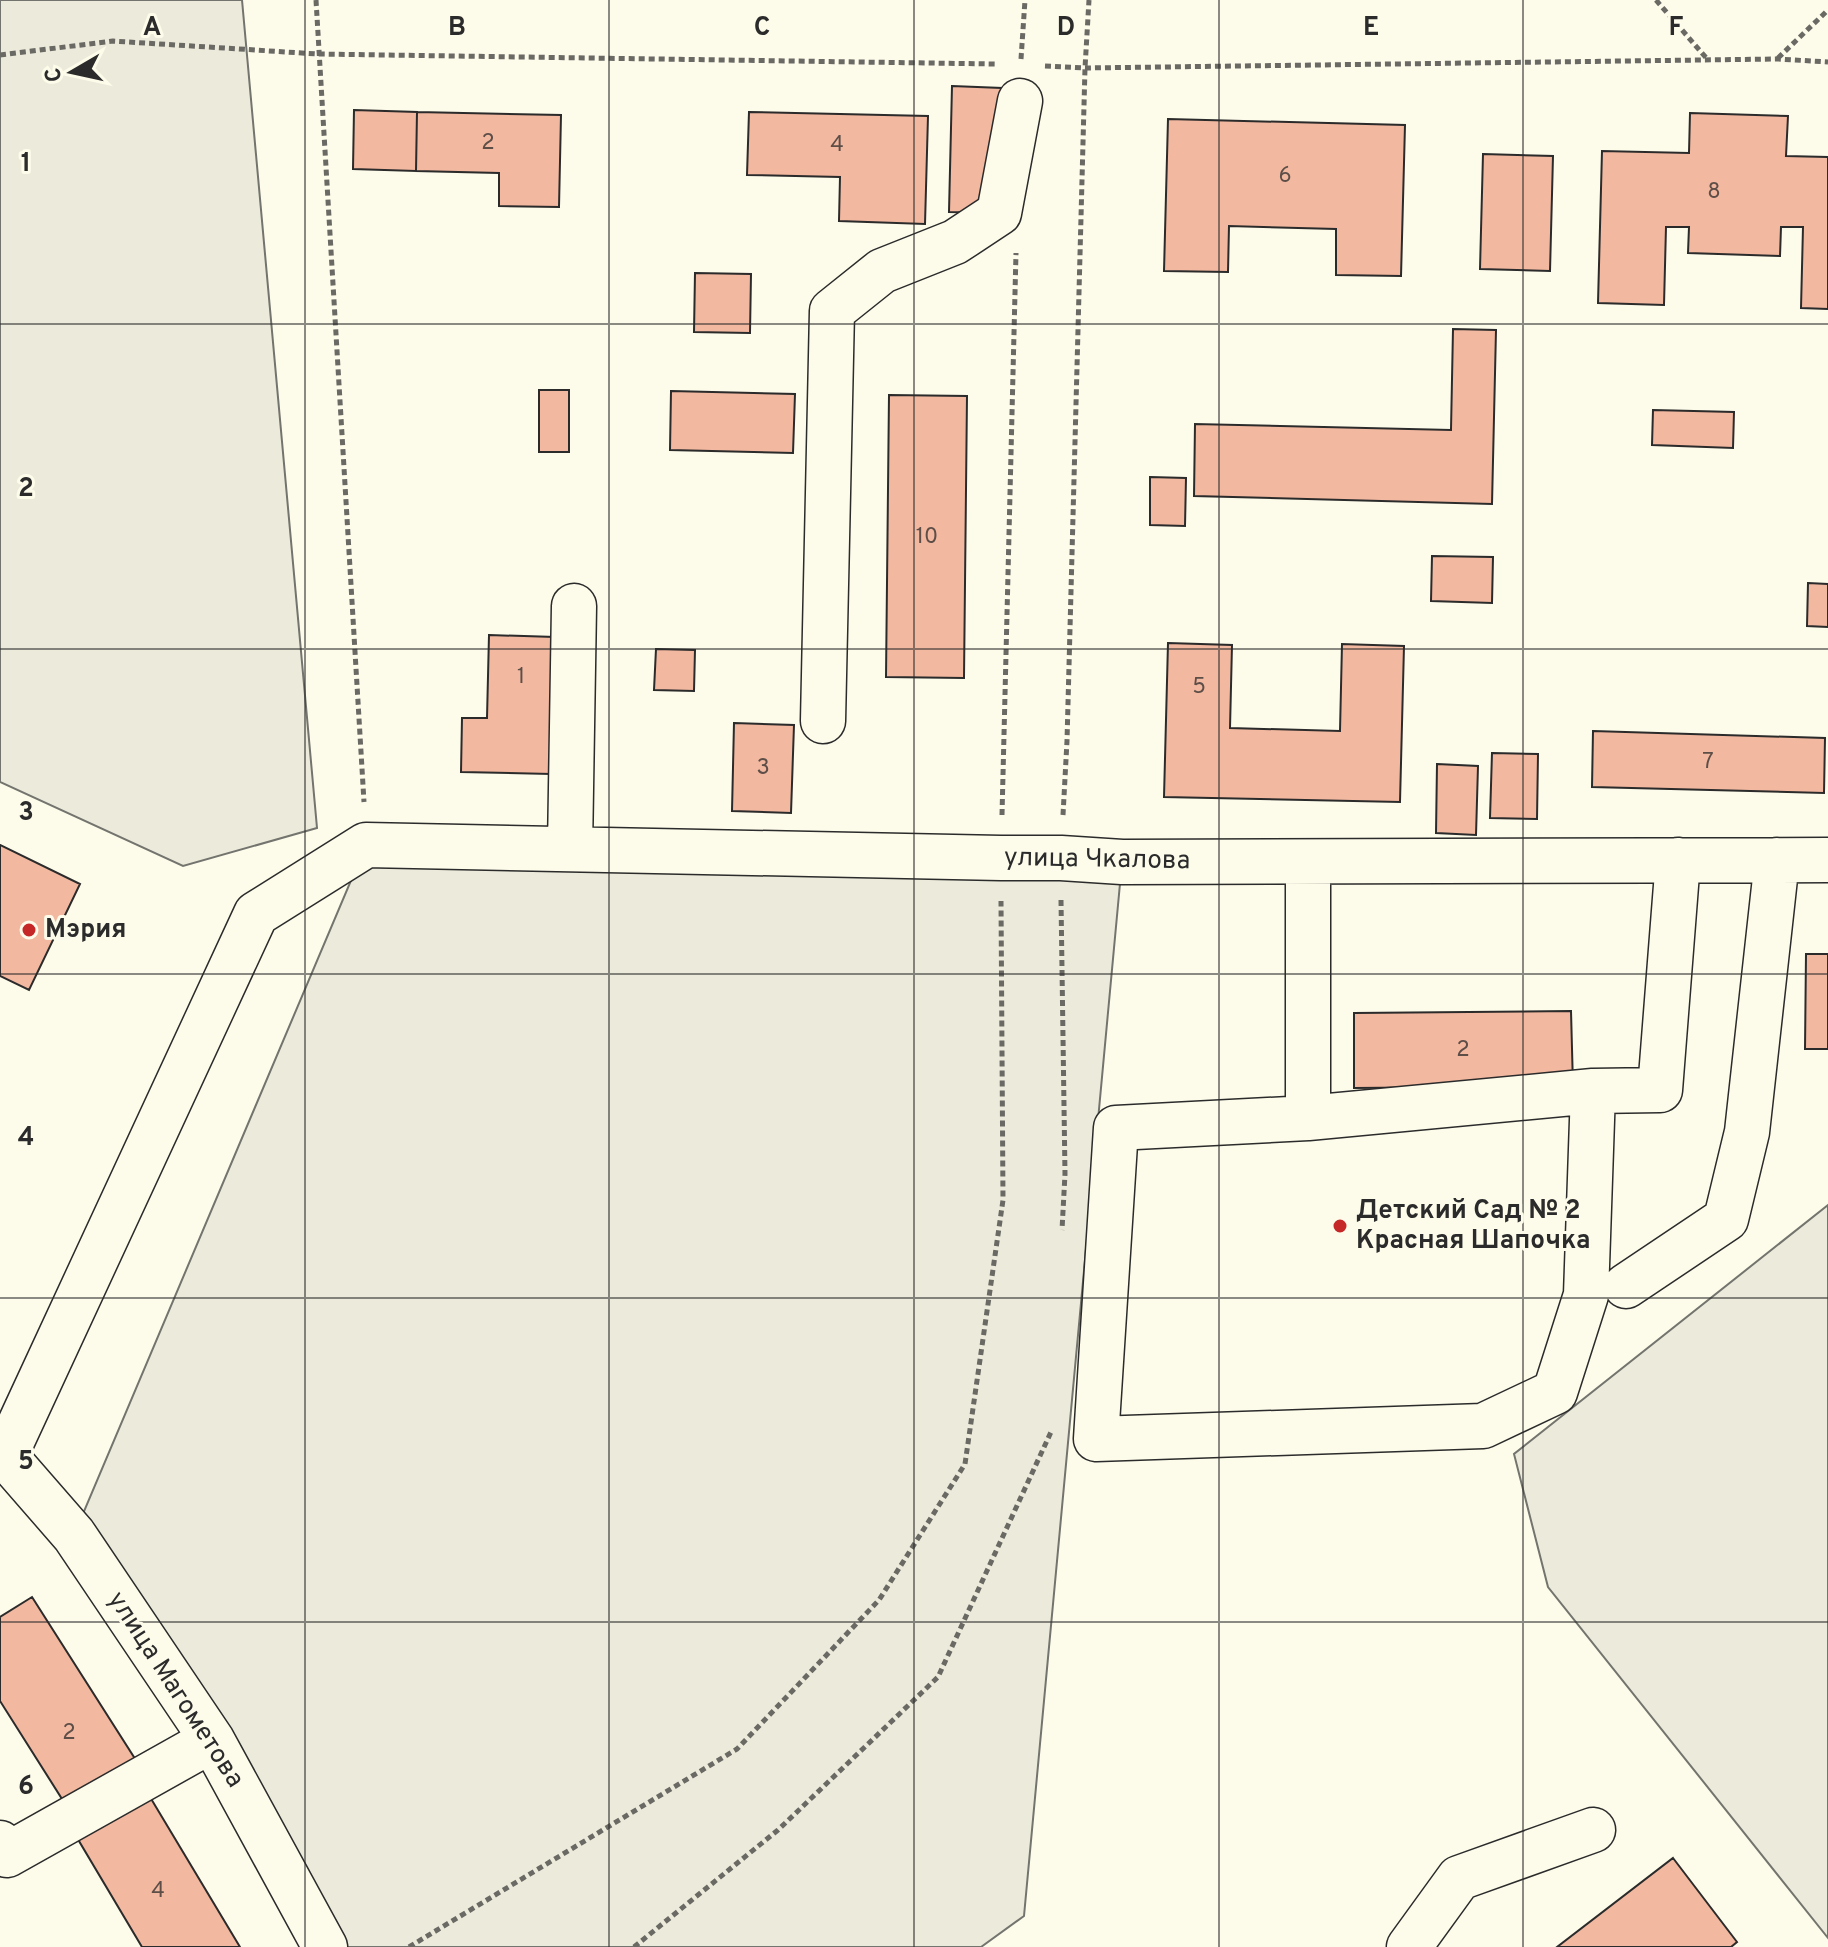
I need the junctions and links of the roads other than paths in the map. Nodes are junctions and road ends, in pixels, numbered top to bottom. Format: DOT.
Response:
graph roads {
  1 [pos="1020,82"];
  2 [pos="574,606"];
  3 [pos="823,721"];
  4 [pos="570,849"];
  5 [pos="1678,860"];
  6 [pos="1777,860"];
  7 [pos="1828,860"];
  8 [pos="1308,862"];
  9 [pos="1593,1091"];
  10 [pos="1308,1118"];
  11 [pos="1626,1286"];
  12 [pos="3,1453"];
  13 [pos="212,1740"];
  14 [pos="1593,1830"];
  15 [pos="0,1843"];
  16 [pos="325,1947"];
  17 [pos="1409,1947"];
  1 -- 3 [label="street"];
  2 -- 4 [label="street"];
  4 -- 8 [label="street, улица Чкалова"];
  4 -- 12 [label="street, улица Чкалова"];
  5 -- 6 [label="street, улица Чкалова"];
  5 -- 8 [label="street, улица Чкалова"];
  5 -- 9 [label="street"];
  6 -- 7 [label="street, улица Чкалова"];
  6 -- 11 [label="street"];
  8 -- 10 [label="street"];
  9 -- 10 [label="street"];
  9 -- 10 [label="street"];
  12 -- 13 [label="street, улица Магометова"];
  13 -- 15 [label="street"];
  13 -- 16 [label="street, улица Магометова"];
  14 -- 17 [label="street"];
}
